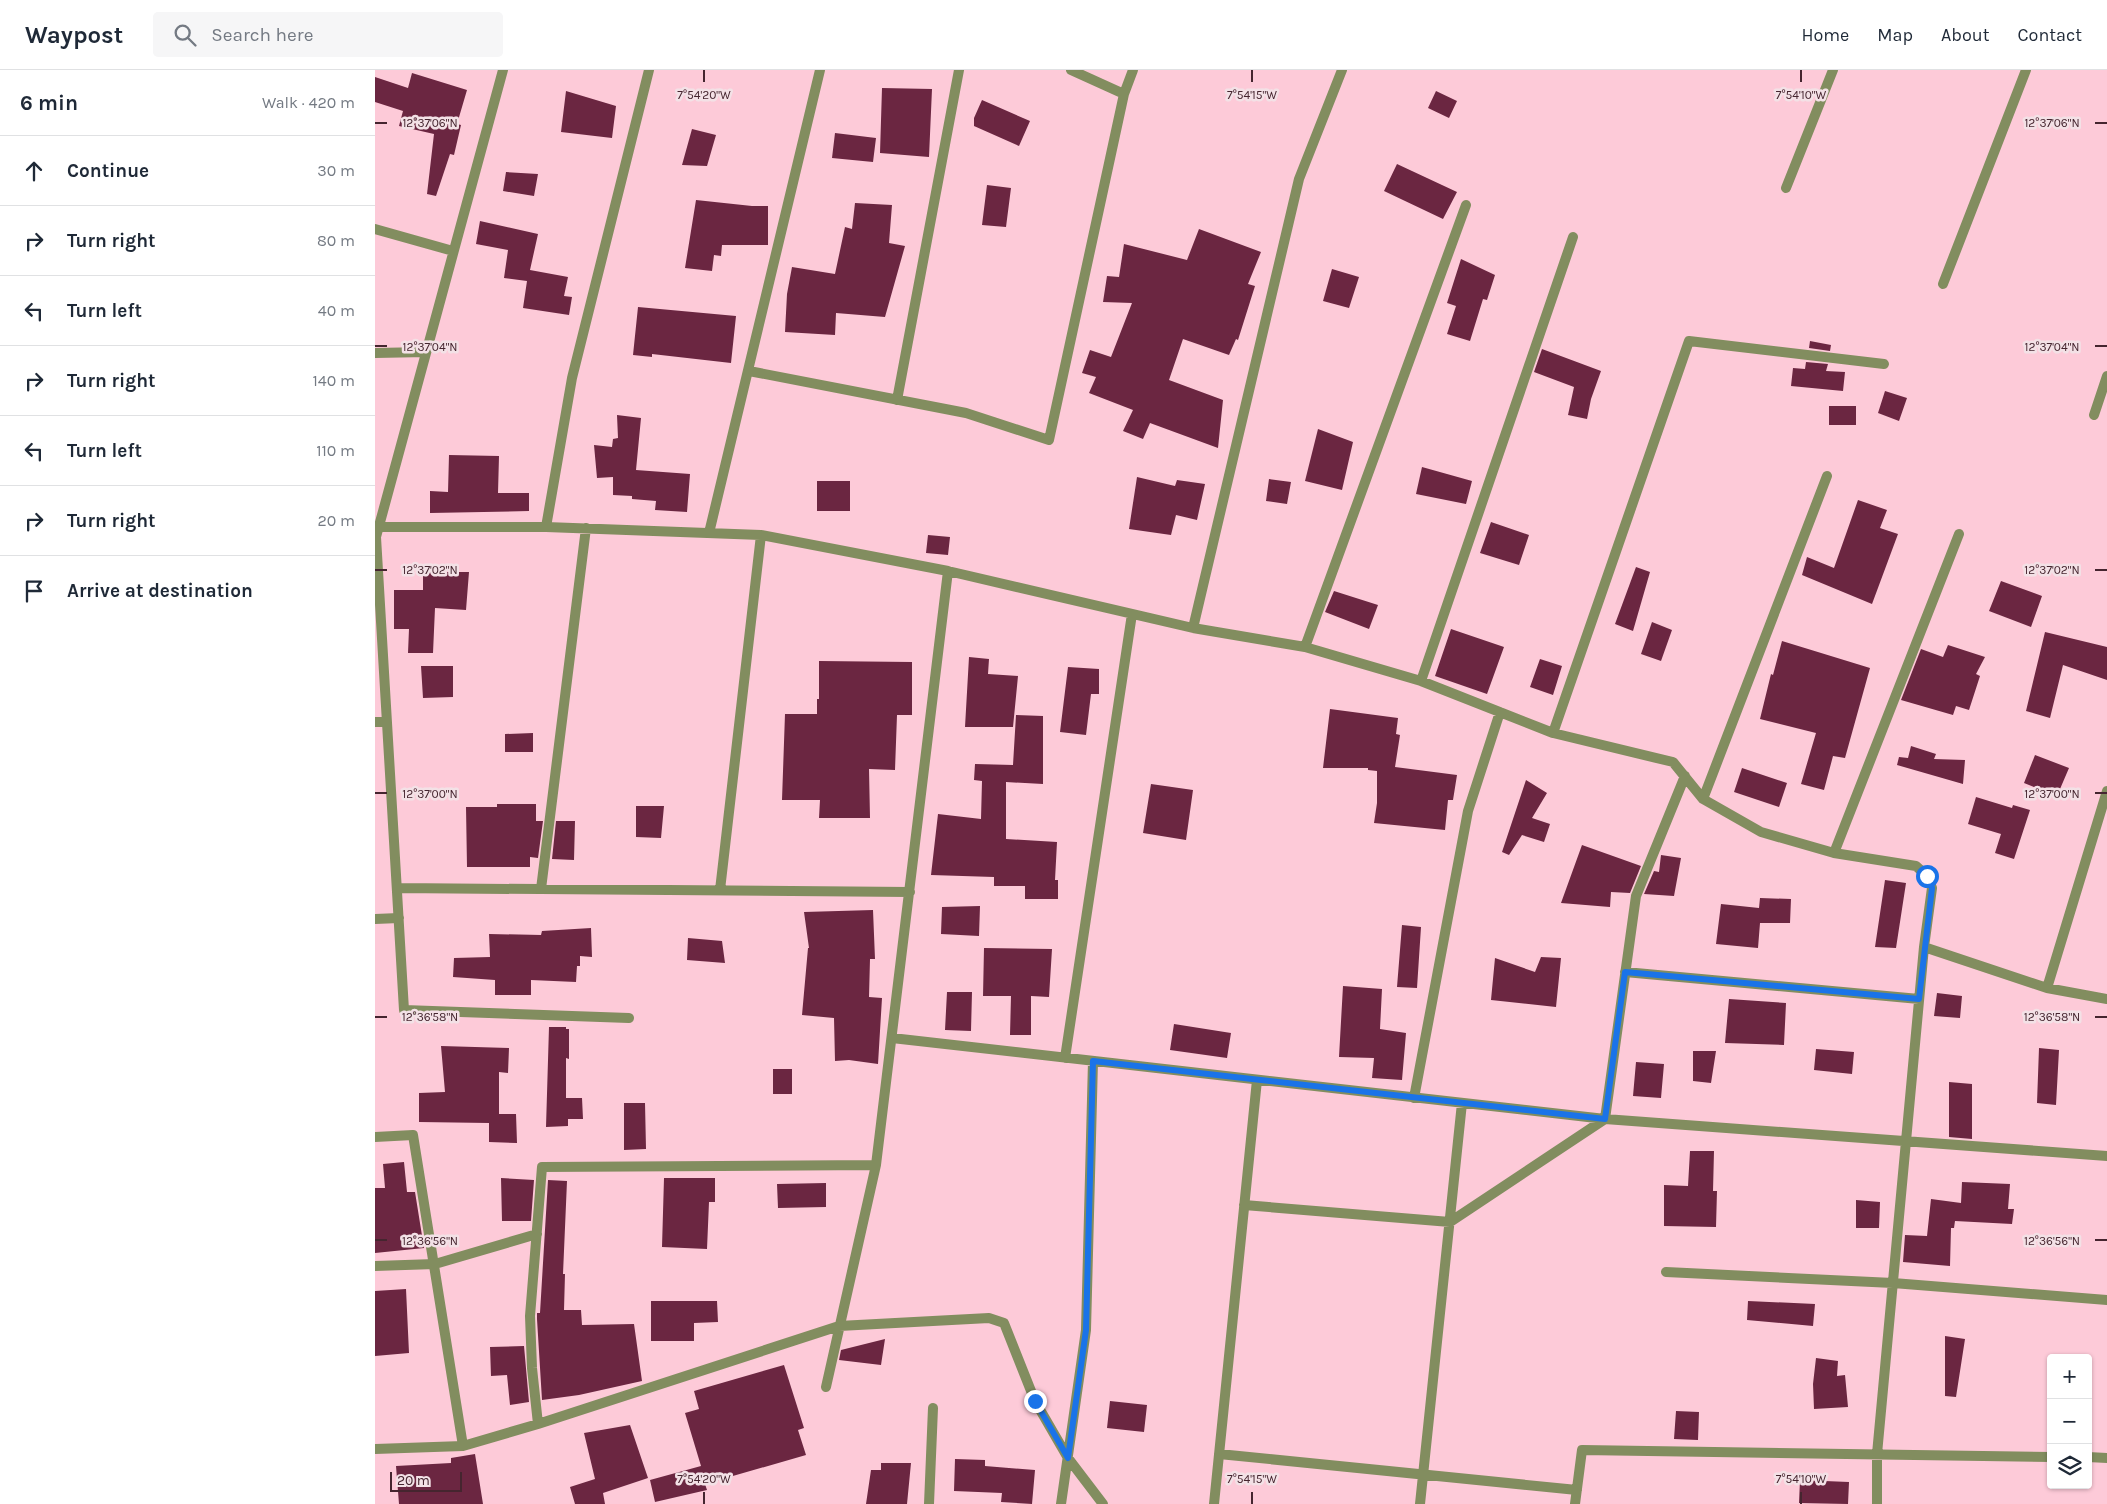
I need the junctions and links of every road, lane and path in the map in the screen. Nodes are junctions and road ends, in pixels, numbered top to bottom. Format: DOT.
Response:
graph roads {
  1 [pos="503,70"];
  2 [pos="649,70"];
  3 [pos="820,70"];
  4 [pos="959,70"];
  5 [pos="1071,70"];
  6 [pos="1133,70"];
  7 [pos="1342,70"];
  8 [pos="1833,70"];
  9 [pos="2026,70"];
  10 [pos="1124,94"];
  11 [pos="1786,188"];
  12 [pos="1466,205"];
  13 [pos="375,229"];
  14 [pos="1573,237"];
  15 [pos="453,251"];
  16 [pos="1943,284"];
  17 [pos="426,352"];
  18 [pos="375,354"];
  19 [pos="1884,364"];
  20 [pos="749,371"];
  21 [pos="2107,376"];
  22 [pos="897,400"];
  23 [pos="2094,415"];
  24 [pos="1827,476"];
  25 [pos="546,527"];
  26 [pos="586,528"];
  27 [pos="709,533"];
  28 [pos="377,534"];
  29 [pos="1959,534"];
  30 [pos="761,535"];
  31 [pos="949,571"];
  32 [pos="1132,614"];
  33 [pos="1193,628"];
  34 [pos="1305,648"];
  35 [pos="1421,681"];
  36 [pos="1500,712"];
  37 [pos="375,722"];
  38 [pos="387,722"];
  39 [pos="1553,733"];
  40 [pos="1685,776"];
  41 [pos="2107,791"];
  42 [pos="1703,799"];
  43 [pos="2104,813"];
  44 [pos="1834,853"];
  45 [pos="397,888"];
  46 [pos="541,889"];
  47 [pos="720,890"];
  48 [pos="910,892"];
  49 [pos="399,918"];
  50 [pos="375,919"];
  51 [pos="1923,947"];
  52 [pos="1625,972"];
  53 [pos="2047,988"];
  54 [pos="1919,999"];
  55 [pos="2107,999"];
  56 [pos="629,1018"];
  57 [pos="892,1038"];
  58 [pos="1065,1058"];
  59 [pos="1093,1061"];
  60 [pos="1257,1080"];
  61 [pos="1414,1098"];
  62 [pos="1463,1103"];
  63 [pos="1605,1119"];
  64 [pos="375,1137"];
  65 [pos="1906,1143"];
  66 [pos="2107,1156"];
  67 [pos="876,1165"];
  68 [pos="1244,1205"];
  69 [pos="1450,1222"];
  70 [pos="537,1234"];
  71 [pos="435,1264"];
  72 [pos="375,1266"];
  73 [pos="1665,1272"];
  74 [pos="1893,1283"];
  75 [pos="2107,1300"];
  76 [pos="839,1326"];
  77 [pos="826,1387"];
  78 [pos="933,1408"];
  79 [pos="538,1424"];
  80 [pos="463,1446"];
  81 [pos="375,1449"];
  82 [pos="1219,1454"];
  83 [pos="1877,1454"];
  84 [pos="2047,1457"];
  85 [pos="2092,1457"];
  86 [pos="1068,1458"];
  87 [pos="2107,1458"];
  88 [pos="1423,1474"];
  89 [pos="1577,1490"];
  90 [pos="929,1504"];
  91 [pos="1061,1504"];
  92 [pos="1103,1504"];
  93 [pos="1214,1504"];
  94 [pos="1420,1504"];
  95 [pos="1575,1504"];
  96 [pos="1877,1504"];
  1 -- 15 [label="street"];
  2 -- 25 [label="street"];
  3 -- 20 [label="street"];
  4 -- 22 [label="street"];
  5 -- 10 [label="street"];
  6 -- 10 [label="street"];
  7 -- 33 [label="street"];
  8 -- 11 [label="street"];
  9 -- 16 [label="street"];
  10 -- 22 [label="street"];
  12 -- 34 [label="street"];
  13 -- 15 [label="street"];
  14 -- 35 [label="street"];
  15 -- 17 [label="street"];
  17 -- 18 [label="street"];
  17 -- 28 [label="street"];
  19 -- 39 [label="street"];
  20 -- 22 [label="street"];
  20 -- 27 [label="street"];
  21 -- 23 [label="street"];
  24 -- 42 [label="street"];
  25 -- 26 [label="street"];
  25 -- 28 [label="street"];
  26 -- 27 [label="street"];
  26 -- 46 [label="street"];
  27 -- 30 [label="street"];
  28 -- 38 [label="street"];
  29 -- 44 [label="street"];
  30 -- 31 [label="street"];
  30 -- 47 [label="street"];
  31 -- 32 [label="street"];
  31 -- 48 [label="street"];
  32 -- 33 [label="street"];
  32 -- 58 [label="street"];
  33 -- 34 [label="street"];
  34 -- 35 [label="street"];
  35 -- 36 [label="street"];
  36 -- 39 [label="street"];
  36 -- 61 [label="street"];
  37 -- 38 [label="street"];
  38 -- 45 [label="street"];
  39 -- 40 [label="street"];
  40 -- 42 [label="street"];
  40 -- 52 [label="street"];
  41 -- 43 [label="street"];
  42 -- 44 [label="street"];
  43 -- 53 [label="street"];
  44 -- 51 [label="street"];
  45 -- 46 [label="street"];
  45 -- 49 [label="street"];
  46 -- 47 [label="street"];
  47 -- 48 [label="street"];
  48 -- 57 [label="street"];
  49 -- 50 [label="street"];
  49 -- 56 [label="street"];
  51 -- 53 [label="street"];
  51 -- 54 [label="street"];
  52 -- 54 [label="street"];
  52 -- 63 [label="street"];
  53 -- 55 [label="street"];
  54 -- 65 [label="street"];
  57 -- 58 [label="street"];
  57 -- 67 [label="street"];
  58 -- 59 [label="street"];
  59 -- 60 [label="street"];
  59 -- 86 [label="street"];
  60 -- 61 [label="street"];
  60 -- 68 [label="street"];
  61 -- 62 [label="street"];
  62 -- 63 [label="street"];
  62 -- 69 [label="street"];
  63 -- 65 [label="street"];
  63 -- 69 [label="street"];
  64 -- 71 [label="street"];
  65 -- 66 [label="street"];
  65 -- 74 [label="street"];
  67 -- 70 [label="street"];
  67 -- 76 [label="street"];
  68 -- 69 [label="street"];
  68 -- 82 [label="street"];
  69 -- 88 [label="street"];
  70 -- 71 [label="street"];
  70 -- 79 [label="street"];
  71 -- 72 [label="street"];
  71 -- 80 [label="street"];
  73 -- 74 [label="street"];
  74 -- 75 [label="street"];
  74 -- 83 [label="street"];
  76 -- 77 [label="street"];
  76 -- 79 [label="street"];
  76 -- 86 [label="street"];
  78 -- 90 [label="street"];
  79 -- 80 [label="street"];
  80 -- 81 [label="street"];
  82 -- 88 [label="street"];
  82 -- 93 [label="street"];
  83 -- 84 [label="street"];
  83 -- 89 [label="street"];
  83 -- 96 [label="street"];
  85 -- 87 [label="street"];
  86 -- 91 [label="street"];
  86 -- 92 [label="street"];
  88 -- 89 [label="street"];
  88 -- 94 [label="street"];
  89 -- 95 [label="street"];
}
